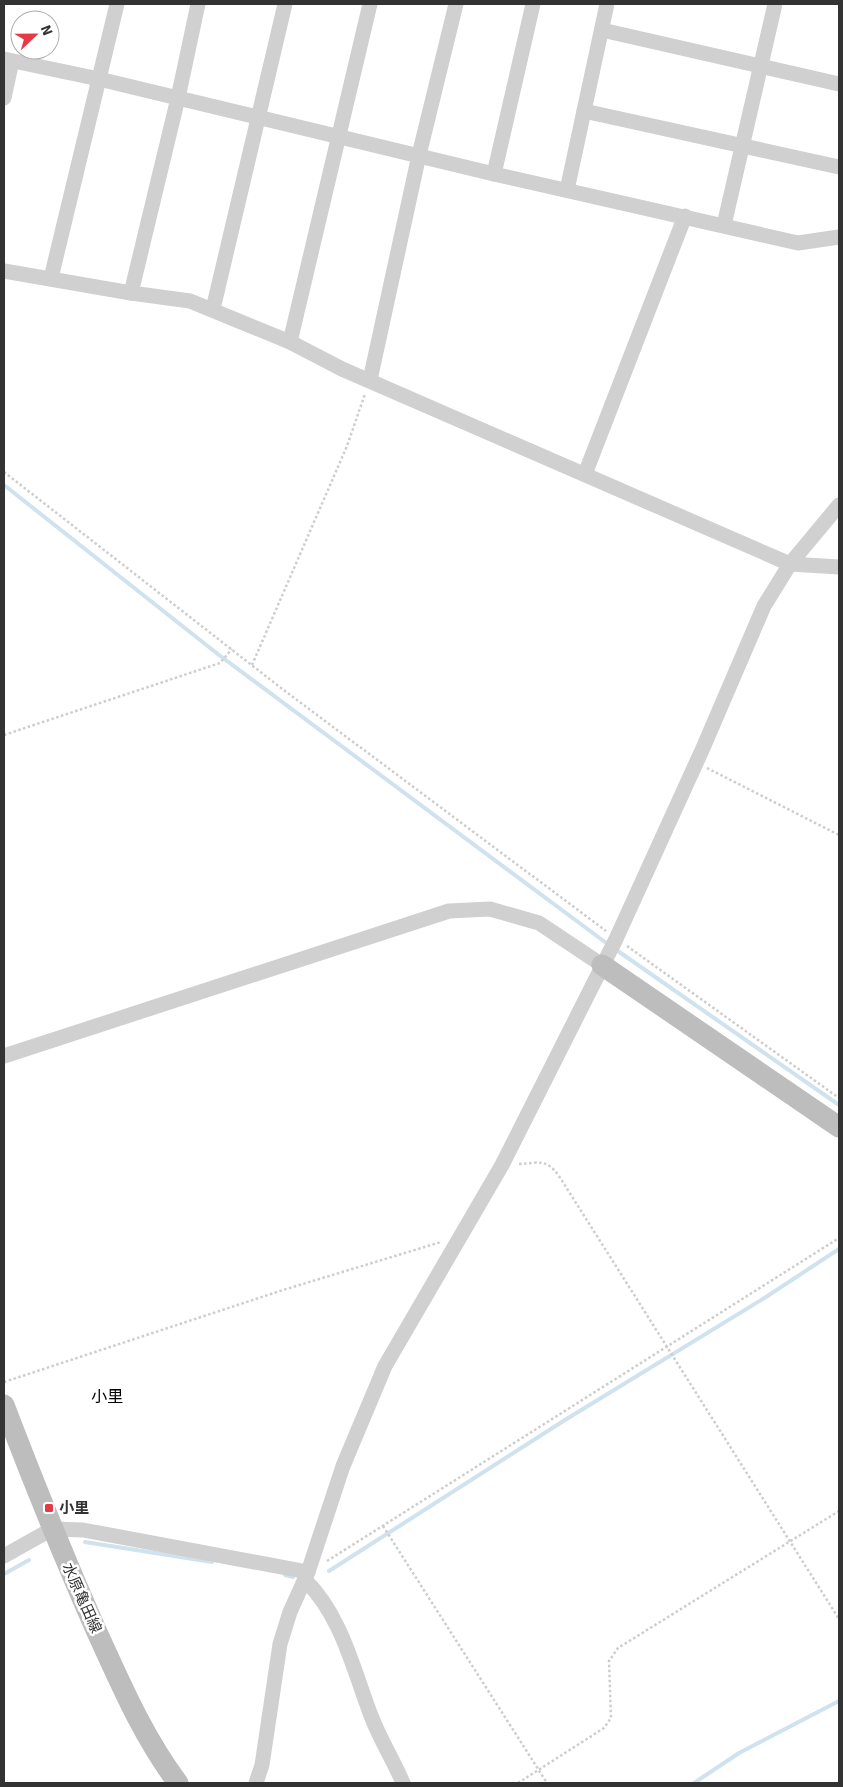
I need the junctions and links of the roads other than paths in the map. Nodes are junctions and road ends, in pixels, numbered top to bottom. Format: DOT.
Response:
graph roads {
  1 [pos="117,4"];
  2 [pos="198,4"];
  3 [pos="285,4"];
  4 [pos="370,4"];
  5 [pos="456,4"];
  6 [pos="533,4"];
  7 [pos="608,4"];
  8 [pos="775,4"];
  9 [pos="602,30"];
  10 [pos="8,60"];
  11 [pos="761,66"];
  12 [pos="99,79"];
  13 [pos="839,84"];
  14 [pos="4,98"];
  15 [pos="178,98"];
  16 [pos="584,111"];
  17 [pos="258,118"];
  18 [pos="338,135"];
  19 [pos="742,146"];
  20 [pos="419,154"];
  21 [pos="839,167"];
  22 [pos="494,174"];
  23 [pos="567,190"];
  24 [pos="684,216"];
  25 [pos="724,224"];
  26 [pos="839,237"];
  27 [pos="4,271"];
  28 [pos="51,278"];
  29 [pos="131,293"];
  30 [pos="213,309"];
  31 [pos="290,342"];
  32 [pos="370,380"];
  33 [pos="585,474"];
  34 [pos="839,505"];
  35 [pos="790,564"];
  36 [pos="839,567"];
  37 [pos="602,965"];
  38 [pos="4,1056"];
  39 [pos="839,1127"];
  40 [pos="4,1405"];
  41 [pos="52,1529"];
  42 [pos="4,1556"];
  43 [pos="307,1576"];
  44 [pos="178,1783"];
  45 [pos="256,1783"];
  46 [pos="403,1783"];
  1 -- 12 [label="street"];
  2 -- 15 [label="street"];
  3 -- 17 [label="street"];
  4 -- 18 [label="street"];
  5 -- 20 [label="street"];
  6 -- 22 [label="street"];
  7 -- 9 [label="street"];
  8 -- 11 [label="street"];
  9 -- 11 [label="street"];
  9 -- 16 [label="street"];
  10 -- 12 [label="street"];
  10 -- 14 [label="street"];
  11 -- 13 [label="street"];
  11 -- 19 [label="street"];
  12 -- 15 [label="street"];
  12 -- 28 [label="street"];
  15 -- 17 [label="street"];
  15 -- 29 [label="street"];
  16 -- 19 [label="street"];
  16 -- 23 [label="street"];
  17 -- 18 [label="street"];
  17 -- 30 [label="street"];
  18 -- 20 [label="street"];
  18 -- 31 [label="street"];
  19 -- 21 [label="street"];
  19 -- 25 [label="street"];
  20 -- 22 [label="street"];
  20 -- 32 [label="street"];
  22 -- 23 [label="street"];
  23 -- 24 [label="street"];
  24 -- 25 [label="street"];
  24 -- 33 [label="street"];
  25 -- 26 [label="street"];
  27 -- 28 [label="street"];
  28 -- 29 [label="street"];
  29 -- 30 [label="street"];
  30 -- 31 [label="street"];
  31 -- 32 [label="street"];
  32 -- 33 [label="street"];
  33 -- 35 [label="street"];
  34 -- 35 [label="street"];
  35 -- 36 [label="street"];
  35 -- 37 [label="street"];
  37 -- 38 [label="street"];
  37 -- 39 [label="main road"];
  37 -- 43 [label="street"];
  40 -- 41 [label="main road, 水原亀田線"];
  41 -- 42 [label="street"];
  41 -- 43 [label="street"];
  41 -- 44 [label="main road, 水原亀田線"];
  43 -- 45 [label="street"];
  43 -- 46 [label="street"];
}
